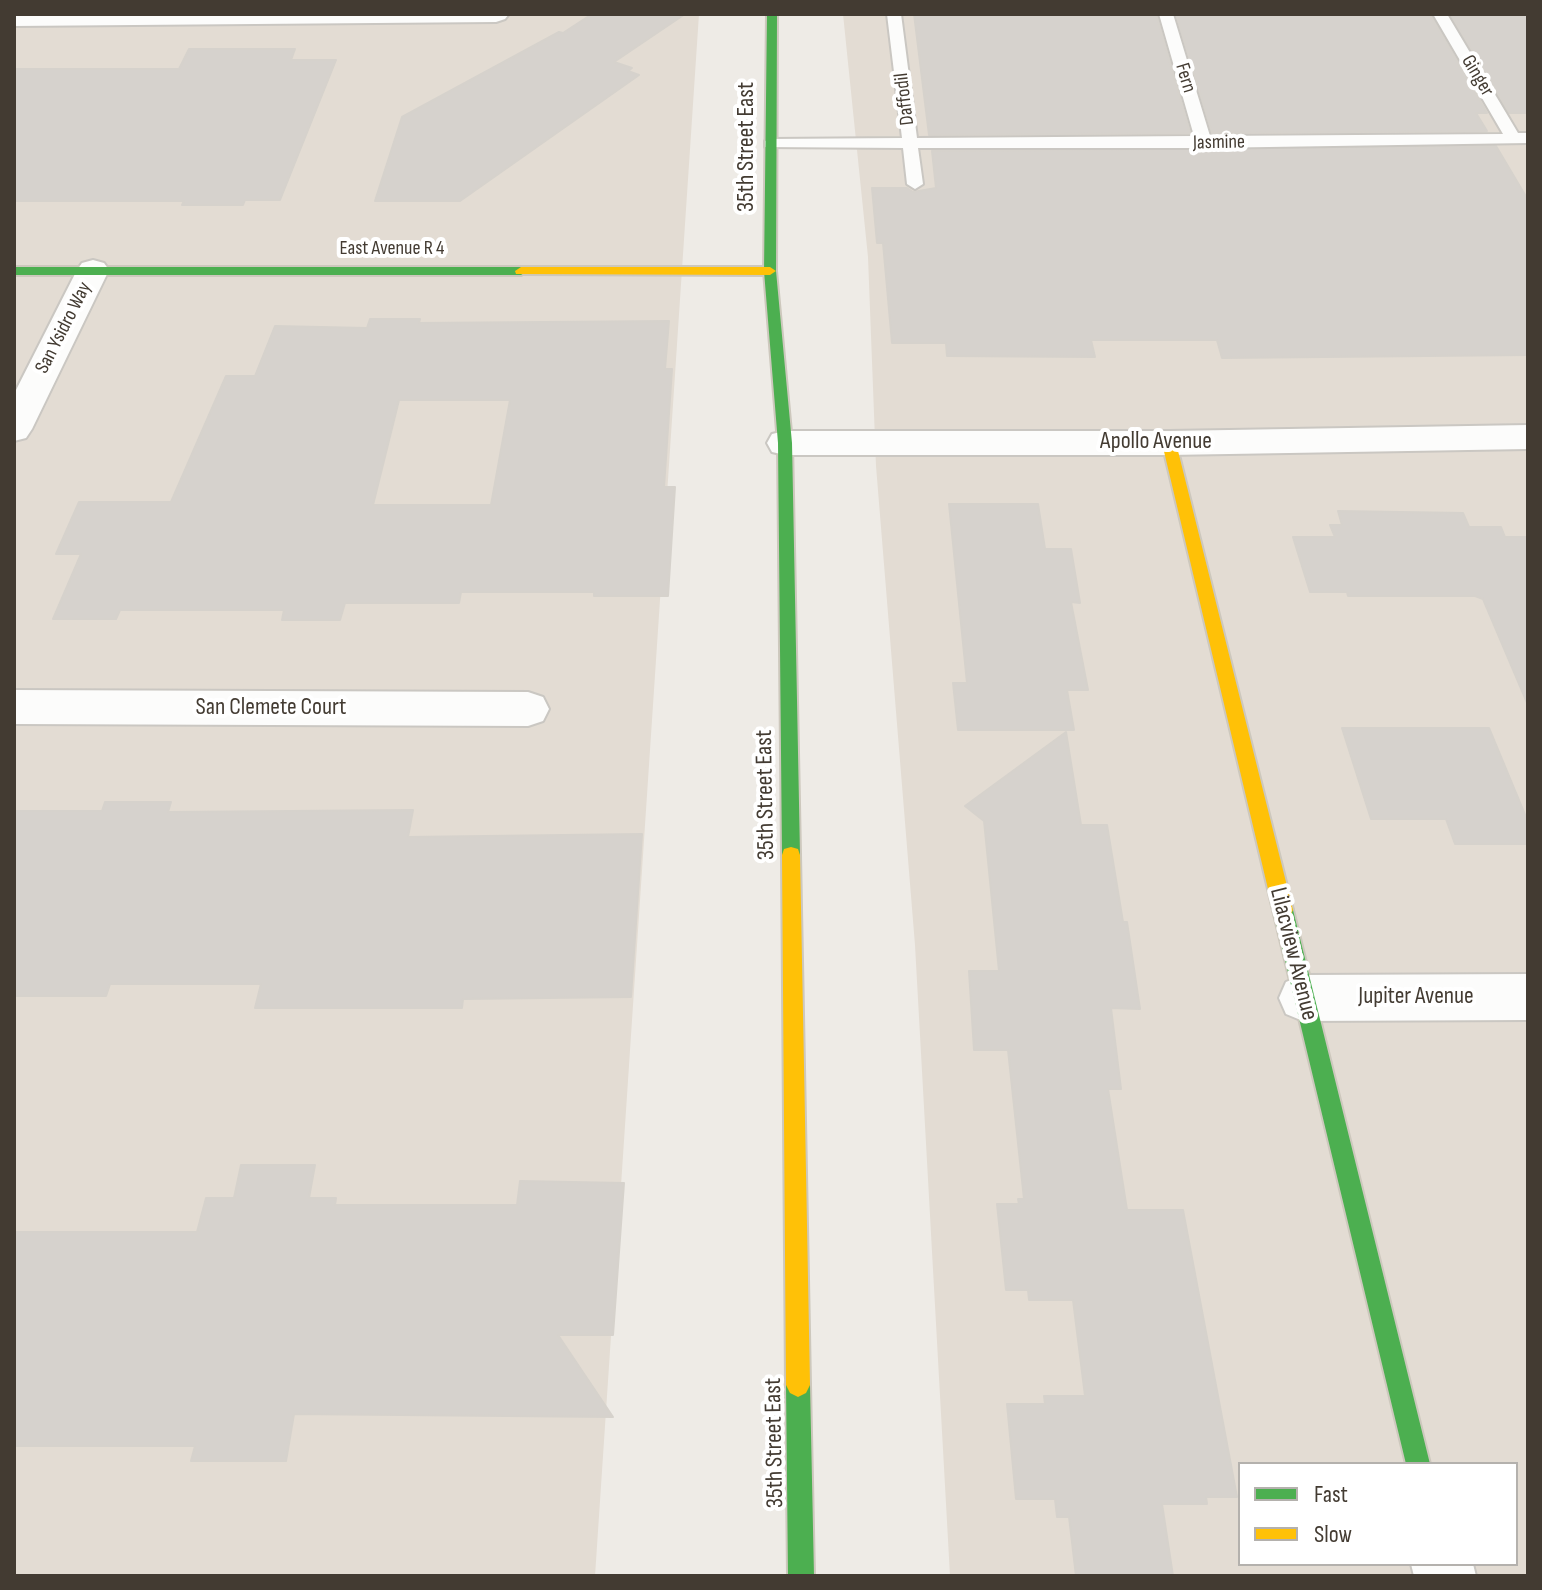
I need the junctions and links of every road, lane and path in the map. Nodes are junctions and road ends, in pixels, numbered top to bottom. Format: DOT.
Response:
graph roads {
  1 [pos="496,14"];
  2 [pos="772,14"];
  3 [pos="894,14"];
  4 [pos="1166,14"];
  5 [pos="1440,14"];
  6 [pos="14,18"];
  7 [pos="1521,138"];
  8 [pos="1204,143"];
  9 [pos="771,144"];
  10 [pos="910,144"];
  11 [pos="915,184"];
  12 [pos="93,270"];
  13 [pos="14,271"];
  14 [pos="770,271"];
  15 [pos="14,429"];
  16 [pos="1528,437"];
  17 [pos="785,443"];
  18 [pos="1169,443"];
  19 [pos="14,707"];
  20 [pos="528,709"];
  21 [pos="1528,997"];
  22 [pos="1303,998"];
  23 [pos="1418,1462"];
  24 [pos="801,1576"];
  1 -- 6 [label="street"];
  2 -- 9 [label="street, 35th Street East"];
  3 -- 10 [label="lane, Daffodil"];
  4 -- 8 [label="lane, Fern"];
  5 -- 7 [label="lane, Ginger"];
  7 -- 8 [label="lane, Jasmine"];
  8 -- 10 [label="lane, Jasmine"];
  9 -- 10 [label="lane, Jasmine"];
  9 -- 14 [label="street, 35th Street East"];
  10 -- 11 [label="lane, Daffodil"];
  12 -- 13 [label="street, East Avenue R 4"];
  12 -- 14 [label="street, East Avenue R 4"];
  12 -- 15 [label="street, San Ysidro Way"];
  14 -- 17 [label="street, 35th Street East"];
  16 -- 18 [label="street, Apollo Avenue"];
  17 -- 18 [label="street, Apollo Avenue"];
  17 -- 24 [label="street, 35th Street East"];
  18 -- 22 [label="street, Lilacview Avenue"];
  19 -- 20 [label="street, San Clemete Court"];
  21 -- 22 [label="street, Jupiter Avenue"];
  22 -- 23 [label="street, Lilacview Avenue"];
}
